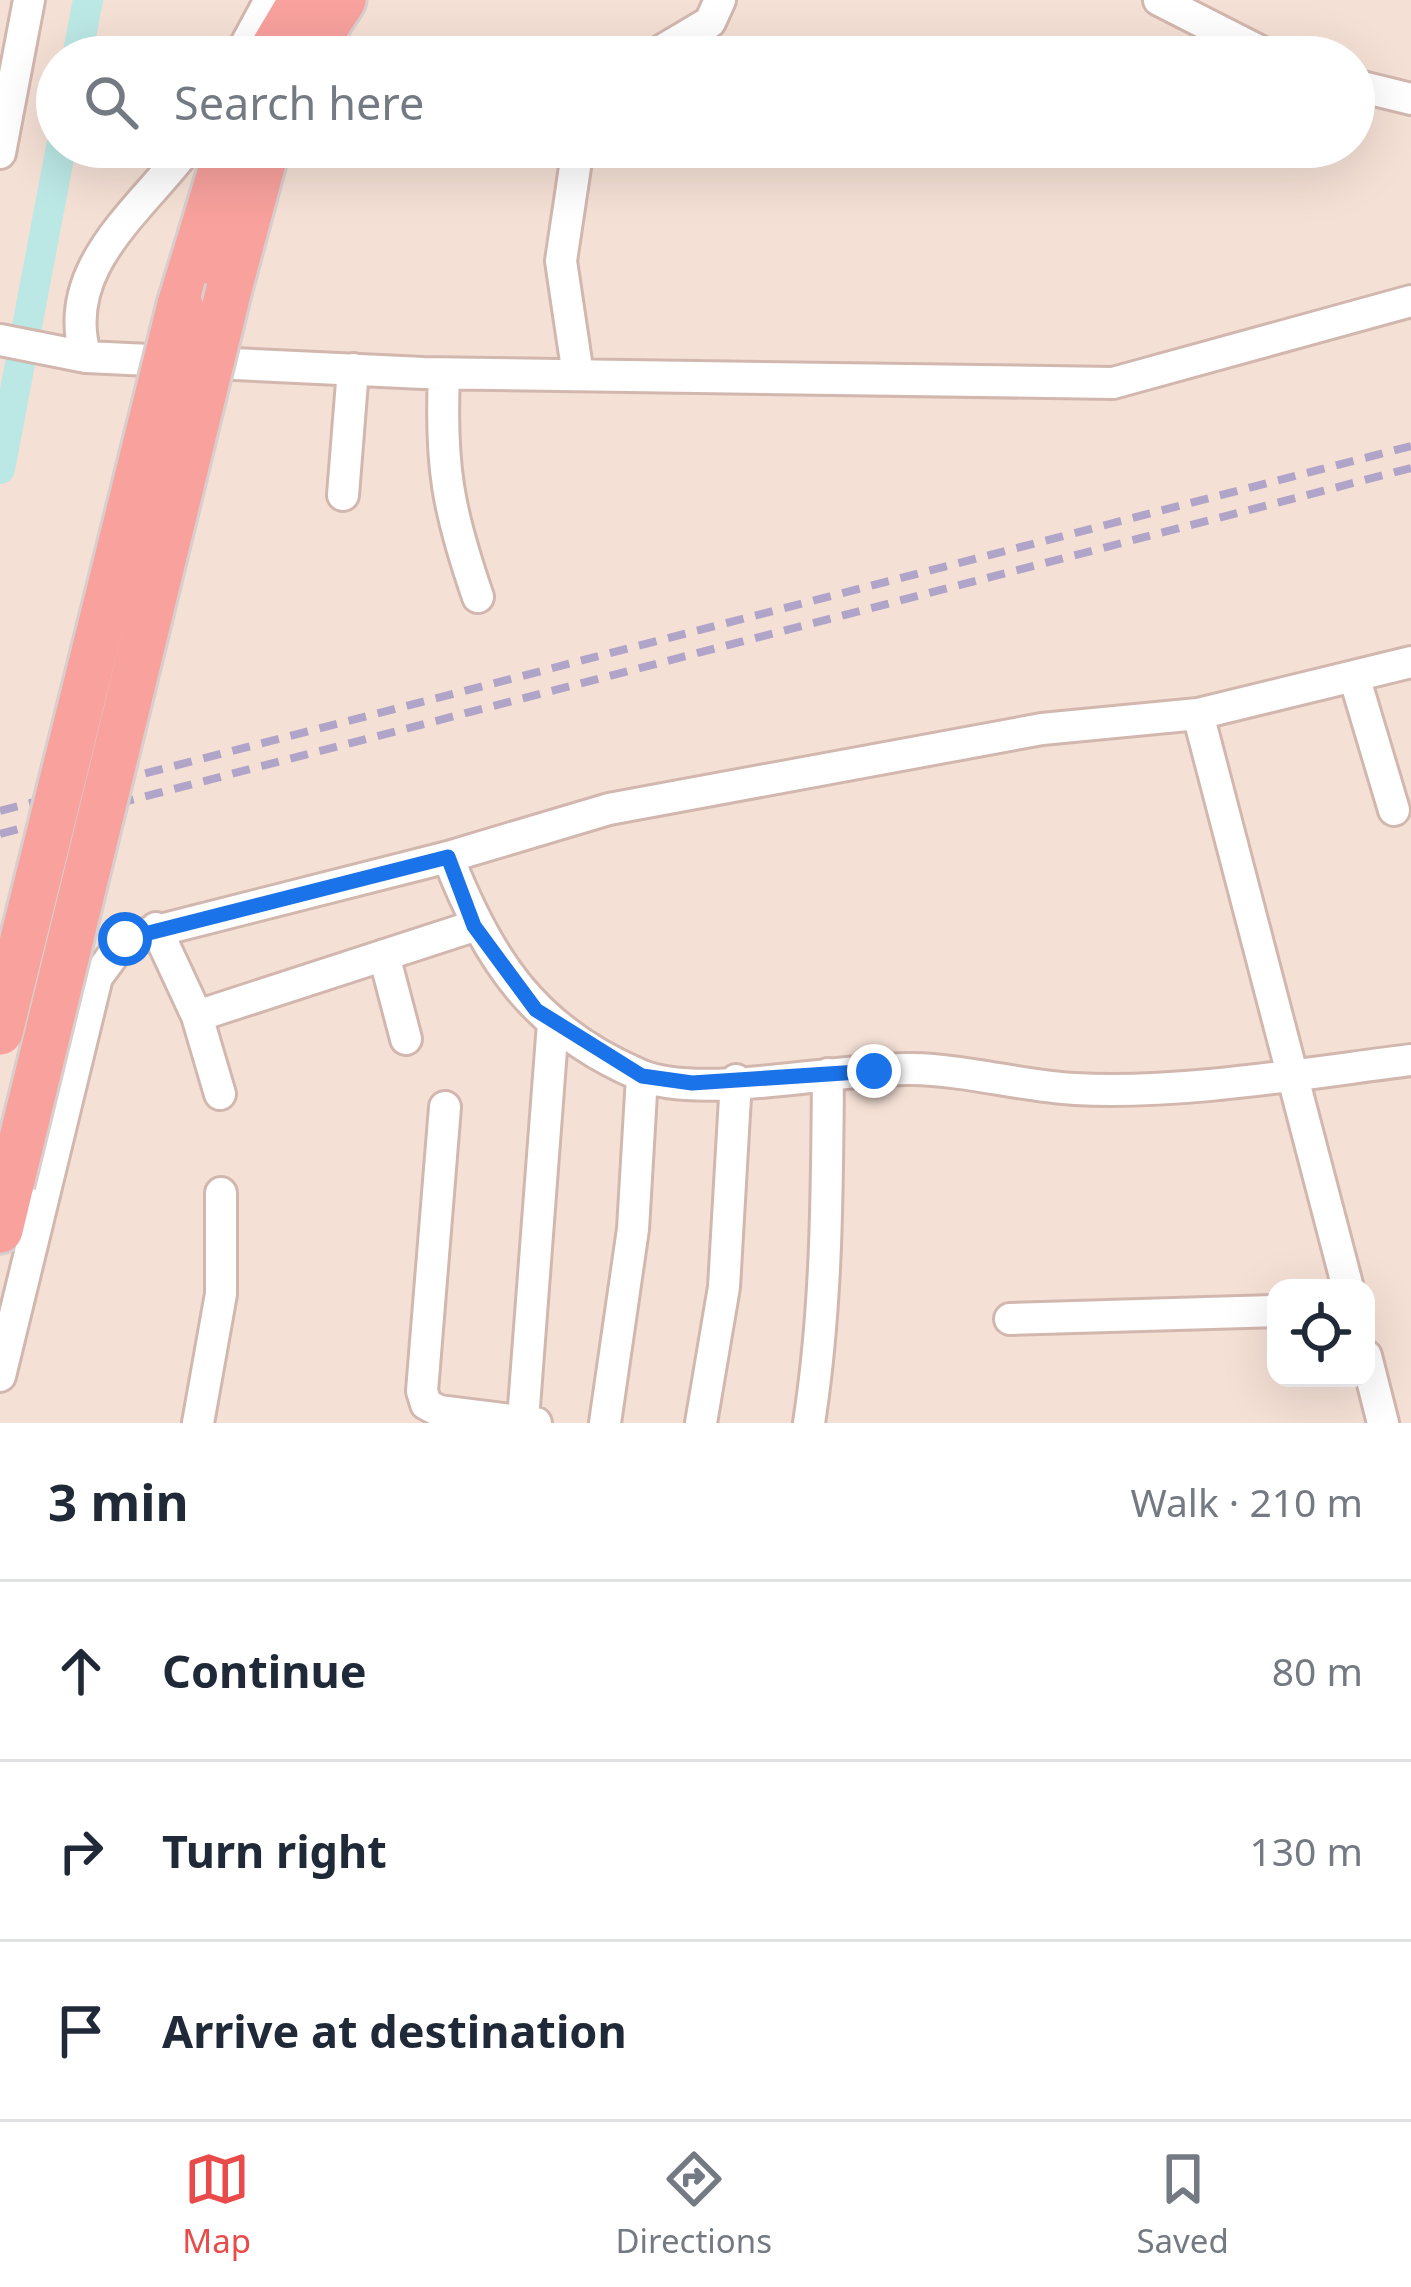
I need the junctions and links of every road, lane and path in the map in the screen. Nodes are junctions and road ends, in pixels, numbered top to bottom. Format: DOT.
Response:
graph roads {
  1 [pos="28,0"];
  2 [pos="248,0"];
  3 [pos="270,0"];
  4 [pos="302,0"];
  5 [pos="343,0"];
  6 [pos="720,0"];
  7 [pos="1159,0"];
  8 [pos="251,36"];
  9 [pos="257,36"];
  10 [pos="266,36"];
  11 [pos="320,36"];
  12 [pos="686,36"];
  13 [pos="1230,36"];
  14 [pos="1375,90"];
  15 [pos="1411,99"];
  16 [pos="0,153"];
  17 [pos="171,168"];
  18 [pos="222,168"];
  19 [pos="262,168"];
  20 [pos="575,168"];
  21 [pos="1411,301"];
  22 [pos="2,340"];
  23 [pos="74,355"];
  24 [pos="352,370"];
  25 [pos="444,374"];
  26 [pos="578,375"];
  27 [pos="343,494"];
  28 [pos="478,597"];
  29 [pos="1411,662"];
  30 [pos="1354,676"];
  31 [pos="1198,714"];
  32 [pos="1394,810"];
  33 [pos="448,857"];
  34 [pos="474,926"];
  35 [pos="156,928"];
  36 [pos="0,953"];
  37 [pos="384,955"];
  38 [pos="108,958"];
  39 [pos="197,1016"];
  40 [pos="554,1022"];
  41 [pos="0,1032"];
  42 [pos="406,1040"];
  43 [pos="1411,1060"];
  44 [pos="828,1074"];
  45 [pos="1292,1075"];
  46 [pos="642,1076"];
  47 [pos="736,1080"];
  48 [pos="220,1094"];
  49 [pos="445,1107"];
  50 [pos="220,1193"];
  51 [pos="0,1230"];
  52 [pos="1346,1279"];
  53 [pos="1267,1311"];
  54 [pos="1010,1319"];
  55 [pos="0,1376"];
  56 [pos="1374,1387"];
  57 [pos="529,1421"];
  58 [pos="198,1423"];
  59 [pos="605,1423"];
  60 [pos="701,1423"];
  61 [pos="808,1423"];
  62 [pos="1383,1423"];
  1 -- 16 [label="street"];
  2 -- 8 [label="street"];
  3 -- 9 [label="street"];
  4 -- 10 [label="highway"];
  5 -- 11 [label="highway"];
  6 -- 12 [label="street"];
  7 -- 13 [label="street"];
  14 -- 15 [label="street"];
  17 -- 23 [label="street"];
  18 -- 41 [label="highway, bridge"];
  19 -- 51 [label="highway, bridge"];
  20 -- 26 [label="street"];
  21 -- 26 [label="street"];
  22 -- 23 [label="street"];
  23 -- 24 [label="street"];
  24 -- 25 [label="street"];
  24 -- 27 [label="street"];
  25 -- 26 [label="street"];
  25 -- 28 [label="street"];
  29 -- 30 [label="street"];
  30 -- 31 [label="street"];
  30 -- 32 [label="street"];
  31 -- 33 [label="street"];
  31 -- 45 [label="street"];
  33 -- 34 [label="street"];
  33 -- 35 [label="street"];
  34 -- 37 [label="street"];
  34 -- 40 [label="street"];
  35 -- 38 [label="street"];
  35 -- 39 [label="street"];
  36 -- 38 [label="street"];
  37 -- 39 [label="street"];
  37 -- 42 [label="street"];
  38 -- 55 [label="street"];
  39 -- 48 [label="street"];
  40 -- 46 [label="street"];
  40 -- 57 [label="street"];
  43 -- 45 [label="street"];
  44 -- 45 [label="street"];
  44 -- 47 [label="street"];
  44 -- 61 [label="street"];
  45 -- 52 [label="street"];
  46 -- 47 [label="street"];
  46 -- 59 [label="street"];
  47 -- 60 [label="street"];
  49 -- 57 [label="street"];
  50 -- 58 [label="street"];
  53 -- 54 [label="street"];
  56 -- 62 [label="street"];
}
